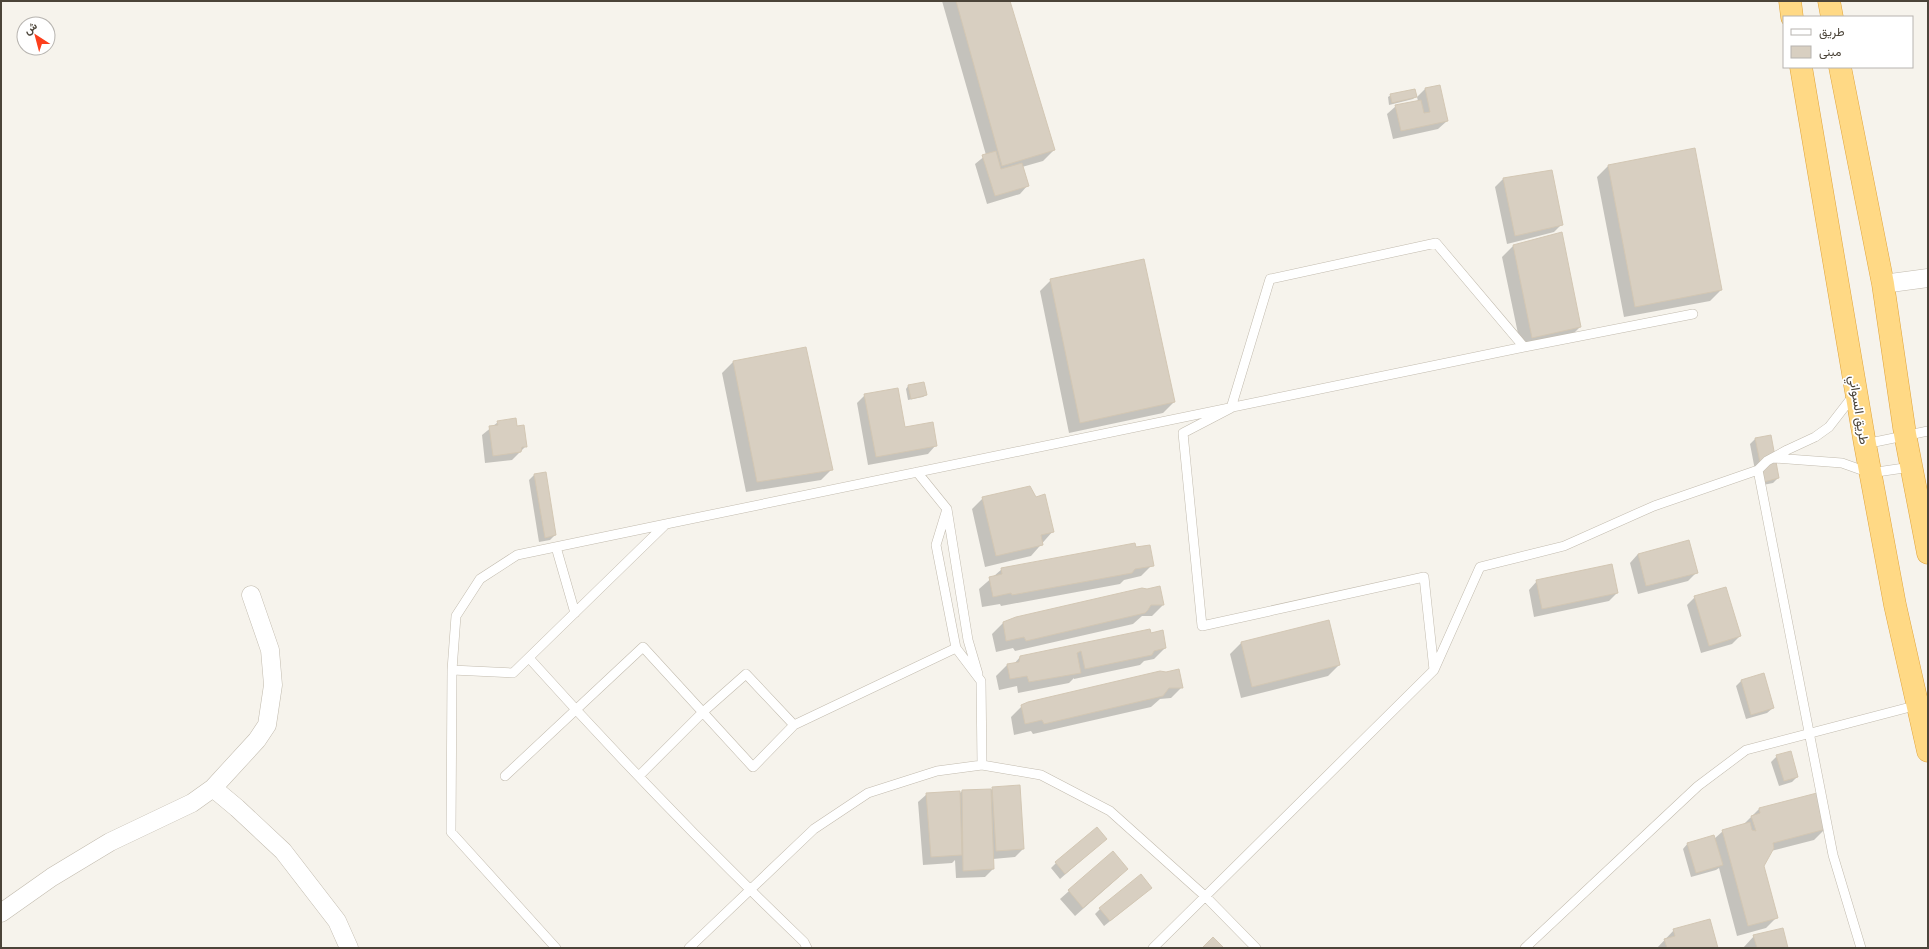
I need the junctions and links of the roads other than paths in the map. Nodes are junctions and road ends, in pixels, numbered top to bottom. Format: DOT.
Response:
graph roads {
  1 [pos="1790,1"];
  2 [pos="1829,1"];
  3 [pos="1792,16"];
  4 [pos="1832,16"];
  5 [pos="1801,68"];
  6 [pos="1840,68"];
  7 [pos="1928,278"];
  8 [pos="1883,284"];
  9 [pos="1693,314"];
  10 [pos="1524,347"];
  11 [pos="1856,392"];
  12 [pos="1231,408"];
  13 [pos="1928,431"];
  14 [pos="1905,434"];
  15 [pos="1865,444"];
  16 [pos="1774,458"];
  17 [pos="1911,467"];
  18 [pos="1758,470"];
  19 [pos="917,472"];
  20 [pos="1870,473"];
  21 [pos="947,509"];
  22 [pos="666,524"];
  23 [pos="556,547"];
  24 [pos="1928,550"];
  25 [pos="251,595"];
  26 [pos="576,613"];
  27 [pos="956,648"];
  28 [pos="529,658"];
  29 [pos="452,670"];
  30 [pos="1434,670"];
  31 [pos="981,681"];
  32 [pos="1922,703"];
  33 [pos="575,710"];
  34 [pos="703,712"];
  35 [pos="794,725"];
  36 [pos="1809,734"];
  37 [pos="1928,750"];
  38 [pos="982,765"];
  39 [pos="505,776"];
  40 [pos="639,776"];
  41 [pos="213,788"];
  42 [pos="750,890"];
  43 [pos="1206,897"];
  44 [pos="1,913"];
  45 [pos="349,948"];
  46 [pos="556,948"];
  47 [pos="689,948"];
  48 [pos="807,948"];
  49 [pos="1153,948"];
  50 [pos="1256,948"];
  51 [pos="1525,948"];
  52 [pos="1861,948"];
  1 -- 3 [label="highway"];
  2 -- 4 [label="highway"];
  5 -- 11 [label="highway, طريق السواني"];
  6 -- 8 [label="highway"];
  7 -- 8 [label="street"];
  8 -- 14 [label="highway"];
  9 -- 10 [label="lane"];
  10 -- 12 [label="lane"];
  10 -- 12 [label="lane"];
  11 -- 15 [label="highway, طريق السواني"];
  11 -- 16 [label="lane"];
  12 -- 19 [label="lane"];
  12 -- 30 [label="lane"];
  13 -- 14 [label="lane"];
  14 -- 15 [label="lane"];
  14 -- 17 [label="highway"];
  15 -- 20 [label="highway, طريق السواني"];
  16 -- 18 [label="lane"];
  16 -- 20 [label="lane"];
  17 -- 20 [label="lane"];
  17 -- 24 [label="highway"];
  18 -- 30 [label="lane"];
  18 -- 36 [label="lane"];
  19 -- 21 [label="lane"];
  19 -- 22 [label="lane"];
  20 -- 32 [label="highway, طريق السواني"];
  21 -- 27 [label="lane"];
  21 -- 31 [label="lane"];
  22 -- 23 [label="lane"];
  22 -- 26 [label="lane"];
  23 -- 26 [label="lane"];
  23 -- 29 [label="lane"];
  25 -- 41 [label="street"];
  26 -- 28 [label="lane"];
  27 -- 31 [label="lane"];
  27 -- 35 [label="lane"];
  28 -- 29 [label="lane"];
  28 -- 33 [label="lane"];
  29 -- 46 [label="lane"];
  30 -- 43 [label="lane"];
  31 -- 38 [label="lane"];
  32 -- 36 [label="lane"];
  32 -- 37 [label="highway, طريق السواني"];
  33 -- 34 [label="lane"];
  33 -- 39 [label="lane"];
  33 -- 40 [label="lane"];
  34 -- 35 [label="lane"];
  34 -- 35 [label="lane"];
  34 -- 40 [label="lane"];
  36 -- 51 [label="lane"];
  36 -- 52 [label="lane"];
  38 -- 42 [label="lane"];
  38 -- 43 [label="lane"];
  40 -- 42 [label="lane"];
  41 -- 44 [label="street"];
  41 -- 45 [label="street"];
  42 -- 47 [label="lane"];
  42 -- 48 [label="lane"];
  43 -- 49 [label="lane"];
  43 -- 50 [label="lane"];
}
